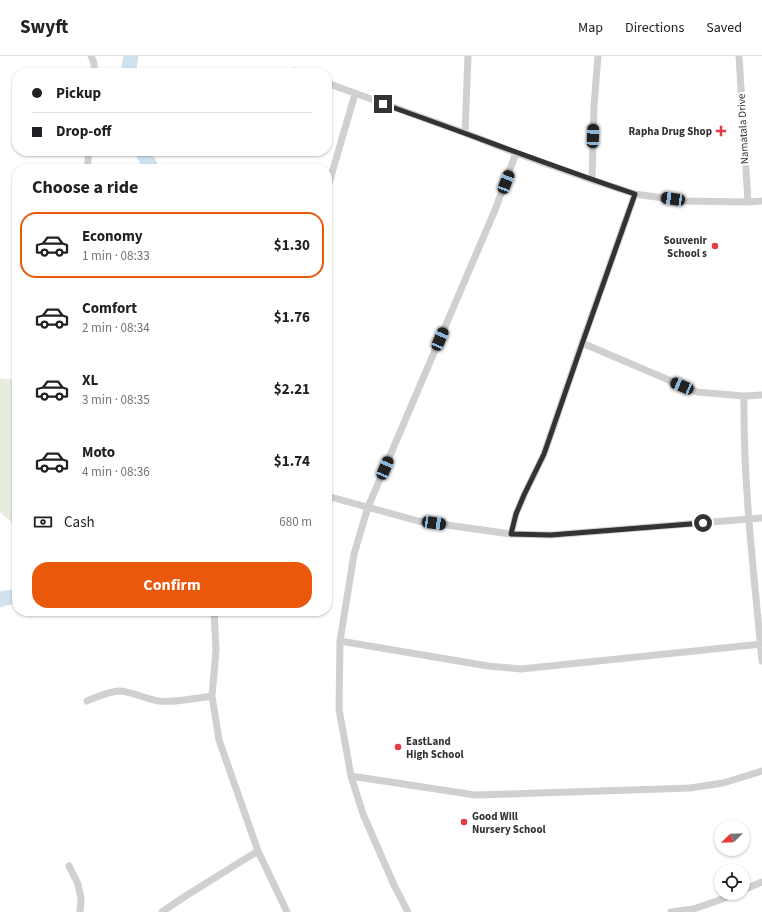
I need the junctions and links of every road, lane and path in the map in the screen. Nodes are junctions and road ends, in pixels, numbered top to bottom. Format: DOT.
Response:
graph roads {
  1 [pos="91,56"];
  2 [pos="468,56"];
  3 [pos="598,56"];
  4 [pos="739,56"];
  5 [pos="94,68"];
  6 [pos="332,85"];
  7 [pos="356,94"];
  8 [pos="465,133"];
  9 [pos="516,153"];
  10 [pos="332,173"];
  11 [pos="592,180"];
  12 [pos="635,194"];
  13 [pos="762,201"];
  14 [pos="748,202"];
  15 [pos="582,344"];
  16 [pos="762,395"];
  17 [pos="744,396"];
  18 [pos="332,497"];
  19 [pos="368,508"];
  20 [pos="762,518"];
  21 [pos="749,520"];
  22 [pos="511,534"];
  23 [pos="214,616"];
  24 [pos="340,641"];
  25 [pos="761,644"];
  26 [pos="762,661"];
  27 [pos="212,696"];
  28 [pos="87,701"];
  29 [pos="762,771"];
  30 [pos="351,776"];
  31 [pos="258,851"];
  32 [pos="70,866"];
  33 [pos="762,882"];
  34 [pos="750,887"];
  35 [pos="719,900"];
  36 [pos="80,912"];
  37 [pos="162,912"];
  38 [pos="287,912"];
  39 [pos="408,912"];
  40 [pos="671,912"];
  1 -- 5 [label="street"];
  2 -- 8 [label="street"];
  3 -- 11 [label="street"];
  4 -- 14 [label="street, Namatala Drive"];
  6 -- 7 [label="street"];
  7 -- 8 [label="street"];
  7 -- 10 [label="street"];
  8 -- 9 [label="street"];
  9 -- 11 [label="street"];
  9 -- 19 [label="street"];
  11 -- 12 [label="street"];
  12 -- 14 [label="street"];
  12 -- 15 [label="street"];
  13 -- 14 [label="street"];
  15 -- 17 [label="street"];
  15 -- 22 [label="street"];
  16 -- 17 [label="street"];
  17 -- 21 [label="street"];
  18 -- 19 [label="street"];
  19 -- 22 [label="street"];
  19 -- 24 [label="street"];
  20 -- 21 [label="street"];
  21 -- 22 [label="street"];
  21 -- 25 [label="street"];
  23 -- 27 [label="street"];
  24 -- 25 [label="street"];
  24 -- 30 [label="street"];
  25 -- 26 [label="street"];
  27 -- 28 [label="street"];
  27 -- 31 [label="street"];
  29 -- 30 [label="street"];
  30 -- 39 [label="street"];
  31 -- 37 [label="street"];
  31 -- 38 [label="street"];
  32 -- 36 [label="street"];
  33 -- 34 [label="street"];
  35 -- 40 [label="street"];
}
